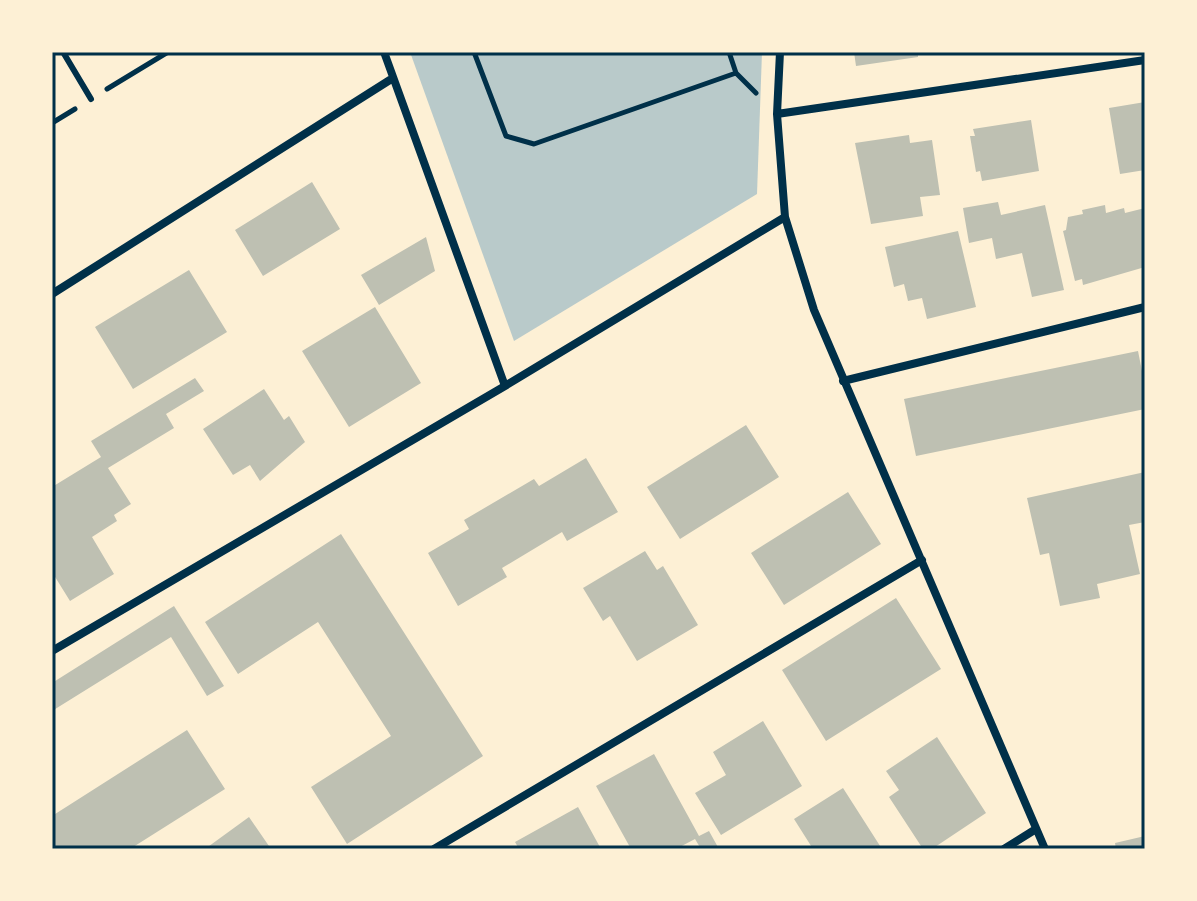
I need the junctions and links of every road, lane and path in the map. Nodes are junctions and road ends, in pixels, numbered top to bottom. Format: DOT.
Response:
graph roads {
  1 [pos="63,52"];
  2 [pos="384,52"];
  3 [pos="474,52"];
  4 [pos="729,52"];
  5 [pos="780,52"];
  6 [pos="1145,60"];
  7 [pos="736,73"];
  8 [pos="393,78"];
  9 [pos="91,99"];
  10 [pos="777,114"];
  11 [pos="785,217"];
  12 [pos="52,294"];
  13 [pos="1145,307"];
  14 [pos="843,381"];
  15 [pos="505,386"];
  16 [pos="922,560"];
  17 [pos="52,651"];
  18 [pos="1036,829"];
  19 [pos="434,849"];
  20 [pos="1004,849"];
  21 [pos="1045,849"];
  1 -- 9 [label="lane"];
  2 -- 8 [label="street"];
  3 -- 7 [label="path"];
  4 -- 7 [label="path"];
  5 -- 10 [label="street"];
  6 -- 10 [label="street"];
  7 -- 10 [label="path"];
  8 -- 12 [label="street"];
  8 -- 15 [label="street"];
  10 -- 11 [label="street"];
  11 -- 14 [label="street"];
  11 -- 15 [label="street"];
  13 -- 14 [label="street"];
  14 -- 16 [label="street"];
  15 -- 17 [label="street"];
  16 -- 18 [label="street"];
  16 -- 19 [label="street"];
  18 -- 20 [label="street"];
  18 -- 21 [label="street"];
}
